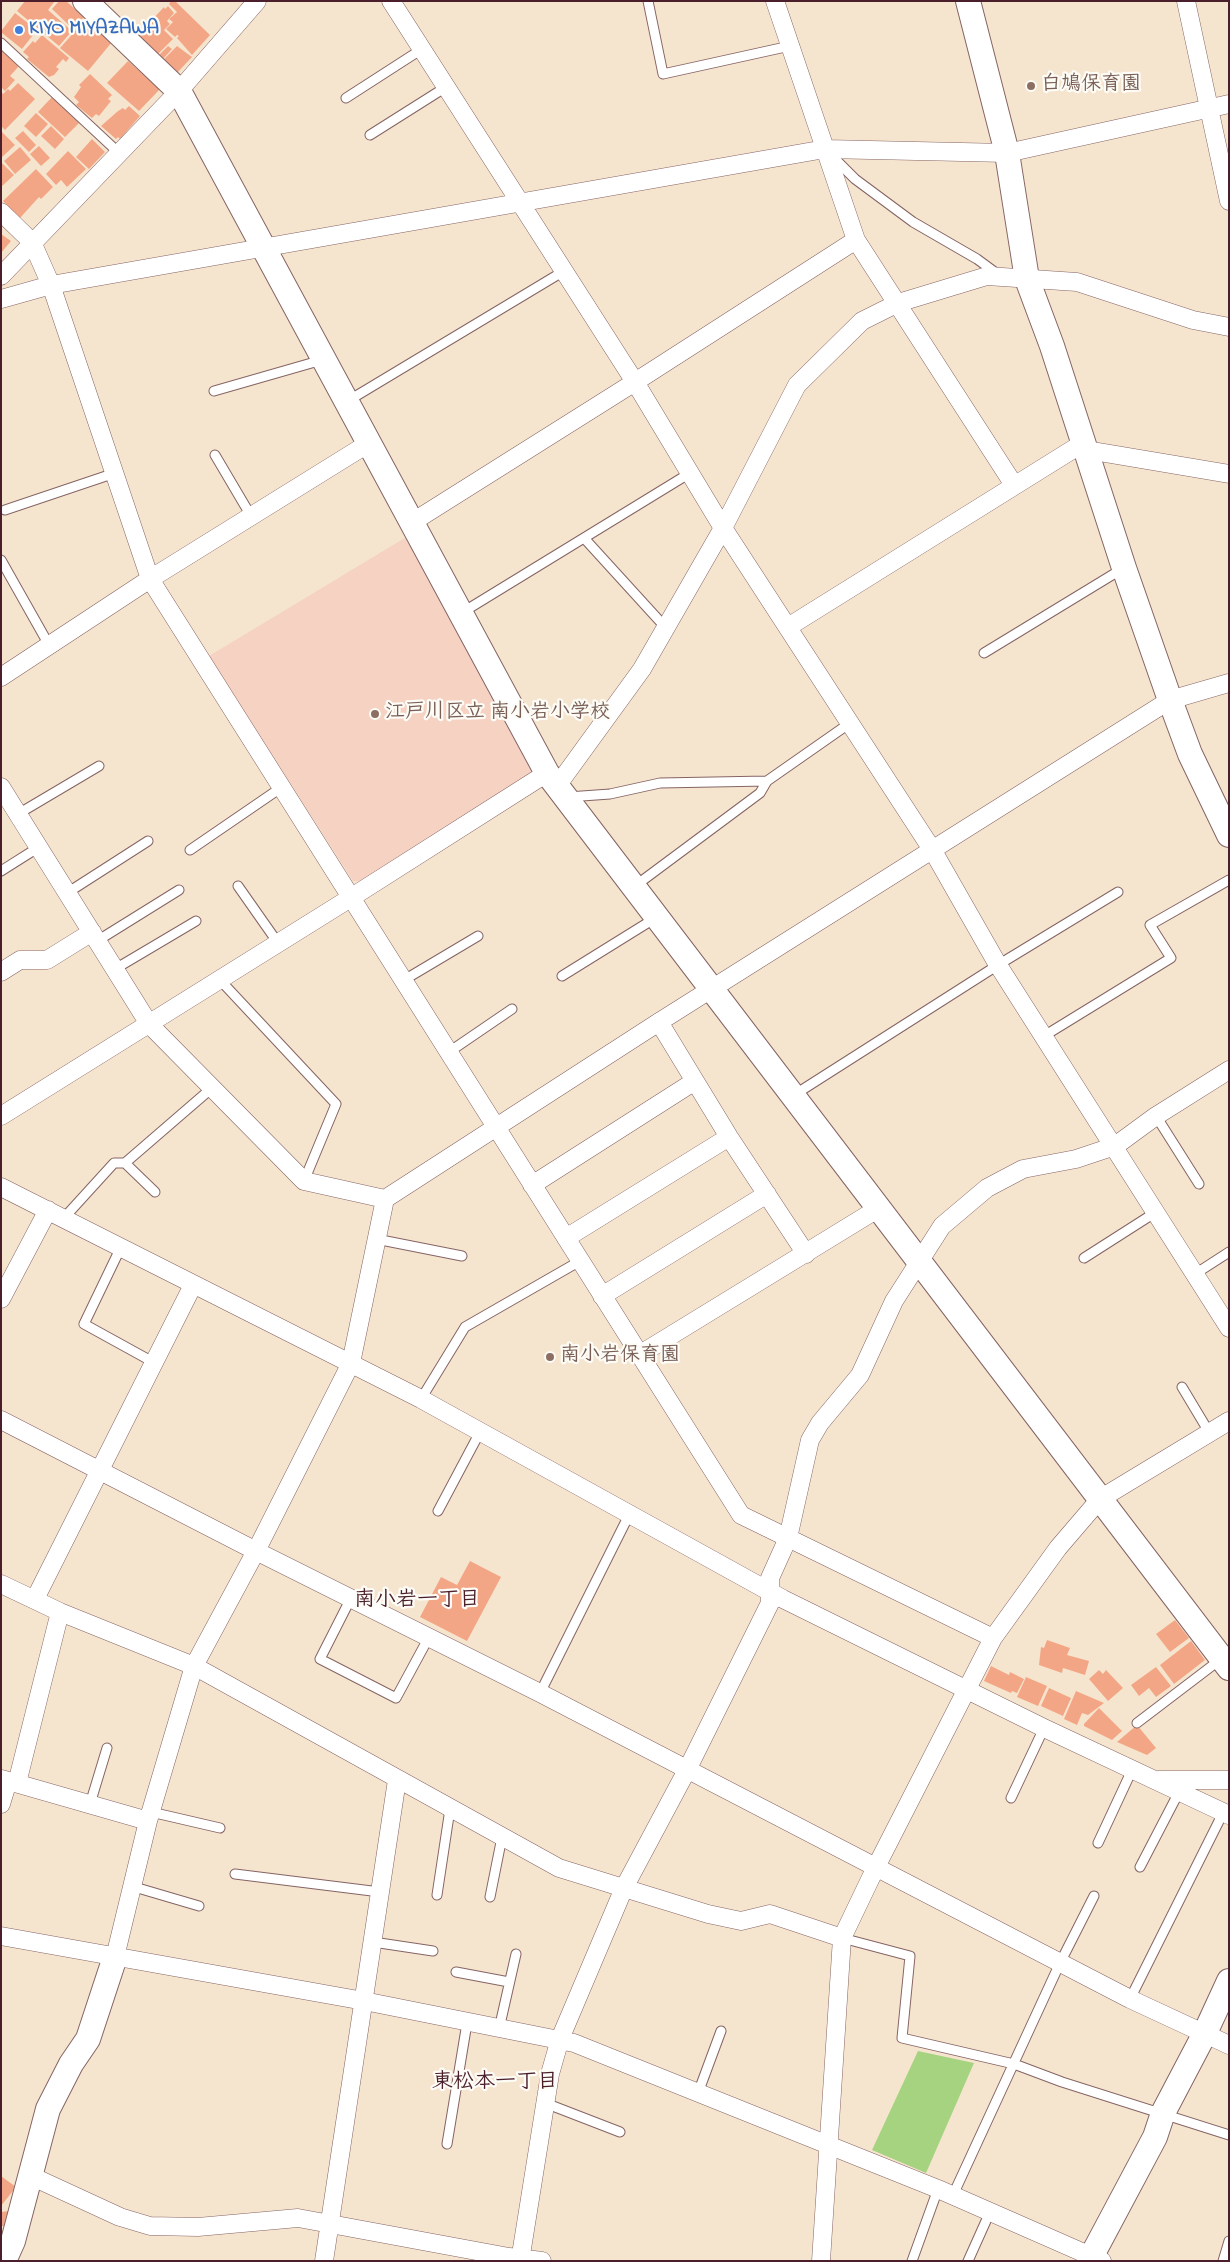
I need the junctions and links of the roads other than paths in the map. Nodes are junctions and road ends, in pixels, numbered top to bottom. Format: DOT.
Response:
graph roads {
  1 [pos="85,1"];
  2 [pos="257,1"];
  3 [pos="391,1"];
  4 [pos="648,1"];
  5 [pos="775,1"];
  6 [pos="968,1"];
  7 [pos="1186,1"];
  8 [pos="1,44"];
  9 [pos="790,46"];
  10 [pos="422,49"];
  11 [pos="446,87"];
  12 [pos="179,91"];
  13 [pos="346,98"];
  14 [pos="1229,104"];
  15 [pos="1209,108"];
  16 [pos="370,135"];
  17 [pos="825,150"];
  18 [pos="118,153"];
  19 [pos="1007,153"];
  20 [pos="1229,201"];
  21 [pos="520,203"];
  22 [pos="1,212"];
  23 [pos="856,240"];
  24 [pos="32,242"];
  25 [pos="263,248"];
  26 [pos="564,271"];
  27 [pos="1,276"];
  28 [pos="1001,277"];
  29 [pos="1027,279"];
  30 [pos="51,286"];
  31 [pos="1,299"];
  32 [pos="898,304"];
  33 [pos="1229,327"];
  34 [pos="323,359"];
  35 [pos="636,382"];
  36 [pos="214,391"];
  37 [pos="346,402"];
  38 [pos="369,443"];
  39 [pos="1087,450"];
  40 [pos="215,455"];
  41 [pos="690,473"];
  42 [pos="115,474"];
  43 [pos="1229,474"];
  44 [pos="1014,485"];
  45 [pos="5,510"];
  46 [pos="251,516"];
  47 [pos="411,523"];
  48 [pos="724,528"];
  49 [pos="584,538"];
  50 [pos="1,560"];
  51 [pos="1124,568"];
  52 [pos="150,579"];
  53 [pos="460,614"];
  54 [pos="666,628"];
  55 [pos="788,628"];
  56 [pos="49,646"];
  57 [pos="984,653"];
  58 [pos="1,676"];
  59 [pos="1229,683"];
  60 [pos="1170,700"];
  61 [pos="850,723"];
  62 [pos="99,766"];
  63 [pos="767,781"];
  64 [pos="557,785"];
  65 [pos="1,787"];
  66 [pos="282,787"];
  67 [pos="18,814"];
  68 [pos="1229,835"];
  69 [pos="148,841"];
  70 [pos="38,847"];
  71 [pos="190,850"];
  72 [pos="933,851"];
  73 [pos="1,871"];
  74 [pos="1229,880"];
  75 [pos="238,886"];
  76 [pos="634,886"];
  77 [pos="179,890"];
  78 [pos="1118,892"];
  79 [pos="67,893"];
  80 [pos="352,897"];
  81 [pos="657,917"];
  82 [pos="196,921"];
  83 [pos="94,936"];
  84 [pos="478,936"];
  85 [pos="278,943"];
  86 [pos="998,964"];
  87 [pos="115,969"];
  88 [pos="1,972"];
  89 [pos="562,976"];
  90 [pos="220,980"];
  91 [pos="404,980"];
  92 [pos="712,989"];
  93 [pos="512,1009"];
  94 [pos="659,1022"];
  95 [pos="149,1024"];
  96 [pos="1044,1036"];
  97 [pos="449,1052"];
  98 [pos="1229,1070"];
  99 [pos="695,1081"];
  100 [pos="213,1088"];
  101 [pos="794,1095"];
  102 [pos="1,1116"];
  103 [pos="1156,1116"];
  104 [pos="496,1128"];
  105 [pos="729,1137"];
  106 [pos="1115,1146"];
  107 [pos="125,1163"];
  108 [pos="304,1181"];
  109 [pos="1199,1184"];
  110 [pos="532,1185"];
  111 [pos="1,1187"];
  112 [pos="155,1192"];
  113 [pos="767,1194"];
  114 [pos="385,1199"];
  115 [pos="879,1208"];
  116 [pos="48,1210"];
  117 [pos="1156,1212"];
  118 [pos="63,1219"];
  119 [pos="566,1238"];
  120 [pos="376,1239"];
  121 [pos="122,1247"];
  122 [pos="1229,1252"];
  123 [pos="806,1254"];
  124 [pos="462,1256"];
  125 [pos="1084,1258"];
  126 [pos="580,1261"];
  127 [pos="919,1261"];
  128 [pos="1195,1274"];
  129 [pos="193,1285"];
  130 [pos="602,1296"];
  131 [pos="1,1299"];
  132 [pos="1229,1328"];
  133 [pos="639,1355"];
  134 [pos="153,1362"];
  135 [pos="351,1363"];
  136 [pos="1182,1387"];
  137 [pos="421,1399"];
  138 [pos="1,1420"];
  139 [pos="1229,1420"];
  140 [pos="480,1432"];
  141 [pos="1209,1432"];
  142 [pos="99,1470"];
  143 [pos="1100,1499"];
  144 [pos="438,1511"];
  145 [pos="630,1514"];
  146 [pos="788,1538"];
  147 [pos="256,1551"];
  148 [pos="1,1584"];
  149 [pos="769,1591"];
  150 [pos="351,1598"];
  151 [pos="34,1599"];
  152 [pos="60,1612"];
  153 [pos="429,1637"];
  154 [pos="993,1638"];
  155 [pos="1225,1663"];
  156 [pos="194,1666"];
  157 [pos="968,1689"];
  158 [pos="540,1693"];
  159 [pos="1138,1723"];
  160 [pos="1044,1728"];
  161 [pos="107,1748"];
  162 [pos="687,1770"];
  163 [pos="1132,1770"];
  164 [pos="397,1780"];
  165 [pos="1153,1780"];
  166 [pos="1229,1780"];
  167 [pos="9,1781"];
  168 [pos="1178,1792"];
  169 [pos="1011,1798"];
  170 [pos="1,1804"];
  171 [pos="90,1804"];
  172 [pos="450,1809"];
  173 [pos="1226,1814"];
  174 [pos="150,1816"];
  175 [pos="220,1828"];
  176 [pos="502,1837"];
  177 [pos="1098,1843"];
  178 [pos="876,1866"];
  179 [pos="1140,1867"];
  180 [pos="235,1874"];
  181 [pos="131,1886"];
  182 [pos="624,1888"];
  183 [pos="380,1892"];
  184 [pos="437,1895"];
  185 [pos="1094,1896"];
  186 [pos="490,1897"];
  187 [pos="199,1906"];
  188 [pos="1,1936"];
  189 [pos="842,1938"];
  190 [pos="373,1942"];
  191 [pos="433,1951"];
  192 [pos="516,1954"];
  193 [pos="114,1957"];
  194 [pos="1060,1963"];
  195 [pos="456,1972"];
  196 [pos="1229,1981"];
  197 [pos="509,1982"];
  198 [pos="1130,1999"];
  199 [pos="364,2001"];
  200 [pos="467,2023"];
  201 [pos="499,2029"];
  202 [pos="720,2031"];
  203 [pos="1205,2033"];
  204 [pos="560,2039"];
  205 [pos="1229,2045"];
  206 [pos="1014,2064"];
  207 [pos="698,2094"];
  208 [pos="545,2103"];
  209 [pos="1162,2113"];
  210 [pos="620,2132"];
  211 [pos="1229,2135"];
  212 [pos="447,2144"];
  213 [pos="830,2147"];
  214 [pos="30,2176"];
  215 [pos="946,2192"];
  216 [pos="990,2212"];
  217 [pos="330,2226"];
  218 [pos="1229,2241"];
  219 [pos="6,2249"];
  220 [pos="520,2259"];
  221 [pos="1094,2259"];
  222 [pos="324,2261"];
  223 [pos="542,2261"];
  224 [pos="821,2261"];
  225 [pos="912,2261"];
  226 [pos="968,2261"];
  227 [pos="1222,2261"];
  1 -- 12 [label="street"];
  2 -- 12 [label="street"];
  3 -- 10 [label="street"];
  4 -- 9 [label="lane"];
  5 -- 9 [label="street"];
  6 -- 19 [label="street"];
  7 -- 15 [label="street"];
  8 -- 18 [label="lane"];
  9 -- 17 [label="street"];
  10 -- 11 [label="street"];
  10 -- 13 [label="lane"];
  11 -- 16 [label="lane"];
  11 -- 21 [label="street"];
  12 -- 18 [label="street"];
  12 -- 25 [label="street"];
  14 -- 15 [label="street"];
  15 -- 19 [label="street"];
  15 -- 20 [label="street"];
  17 -- 19 [label="street"];
  17 -- 21 [label="street"];
  17 -- 23 [label="street"];
  17 -- 28 [label="lane"];
  18 -- 24 [label="street"];
  19 -- 29 [label="street"];
  21 -- 25 [label="street"];
  21 -- 26 [label="street"];
  22 -- 24 [label="street"];
  23 -- 32 [label="street"];
  23 -- 35 [label="street"];
  24 -- 27 [label="street"];
  24 -- 30 [label="street"];
  25 -- 30 [label="street"];
  25 -- 34 [label="street"];
  26 -- 35 [label="street"];
  26 -- 37 [label="lane"];
  28 -- 29 [label="street"];
  28 -- 32 [label="street"];
  29 -- 33 [label="street"];
  29 -- 39 [label="street"];
  30 -- 31 [label="street"];
  30 -- 42 [label="street"];
  32 -- 44 [label="street"];
  32 -- 48 [label="street"];
  34 -- 36 [label="lane"];
  34 -- 37 [label="street"];
  35 -- 41 [label="street"];
  35 -- 47 [label="street"];
  37 -- 38 [label="street"];
  38 -- 46 [label="street"];
  38 -- 47 [label="street"];
  39 -- 43 [label="street"];
  39 -- 44 [label="street"];
  39 -- 51 [label="street"];
  40 -- 46 [label="lane"];
  41 -- 48 [label="street"];
  41 -- 49 [label="lane"];
  42 -- 45 [label="lane"];
  42 -- 52 [label="street"];
  44 -- 55 [label="street"];
  46 -- 52 [label="street"];
  47 -- 53 [label="street"];
  48 -- 54 [label="street"];
  48 -- 55 [label="street"];
  49 -- 53 [label="lane"];
  49 -- 54 [label="lane"];
  50 -- 56 [label="lane"];
  51 -- 57 [label="lane"];
  51 -- 60 [label="street"];
  52 -- 56 [label="street"];
  52 -- 66 [label="street"];
  53 -- 64 [label="street"];
  54 -- 64 [label="street"];
  55 -- 61 [label="street"];
  56 -- 58 [label="street"];
  59 -- 60 [label="street"];
  60 -- 68 [label="street"];
  60 -- 72 [label="street"];
  61 -- 63 [label="lane"];
  61 -- 72 [label="street"];
  62 -- 67 [label="lane"];
  63 -- 64 [label="lane"];
  63 -- 76 [label="lane"];
  64 -- 76 [label="street"];
  64 -- 80 [label="street"];
  65 -- 67 [label="street"];
  66 -- 71 [label="lane"];
  66 -- 80 [label="street"];
  67 -- 70 [label="street"];
  69 -- 79 [label="lane"];
  70 -- 73 [label="lane"];
  70 -- 79 [label="street"];
  72 -- 86 [label="street"];
  72 -- 92 [label="street"];
  74 -- 96 [label="lane"];
  75 -- 85 [label="lane"];
  76 -- 81 [label="street"];
  77 -- 83 [label="lane"];
  78 -- 86 [label="lane"];
  79 -- 83 [label="street"];
  80 -- 85 [label="street"];
  80 -- 91 [label="street"];
  81 -- 89 [label="lane"];
  81 -- 92 [label="street"];
  82 -- 87 [label="lane"];
  83 -- 87 [label="street"];
  83 -- 88 [label="street"];
  84 -- 91 [label="lane"];
  85 -- 90 [label="street"];
  86 -- 96 [label="street"];
  86 -- 101 [label="lane"];
  87 -- 95 [label="street"];
  90 -- 95 [label="street"];
  90 -- 108 [label="lane"];
  91 -- 97 [label="street"];
  92 -- 94 [label="street"];
  92 -- 101 [label="street"];
  93 -- 97 [label="lane"];
  94 -- 99 [label="street"];
  94 -- 104 [label="street"];
  95 -- 100 [label="street"];
  95 -- 102 [label="street"];
  96 -- 106 [label="street"];
  97 -- 104 [label="street"];
  98 -- 103 [label="street"];
  99 -- 105 [label="street"];
  99 -- 110 [label="street"];
  100 -- 107 [label="lane"];
  100 -- 108 [label="street"];
  101 -- 115 [label="street"];
  103 -- 106 [label="street"];
  103 -- 109 [label="lane"];
  104 -- 110 [label="street"];
  104 -- 114 [label="street"];
  105 -- 113 [label="street"];
  105 -- 119 [label="street"];
  106 -- 117 [label="street"];
  106 -- 127 [label="street"];
  107 -- 112 [label="lane"];
  107 -- 118 [label="lane"];
  108 -- 114 [label="street"];
  110 -- 119 [label="street"];
  111 -- 116 [label="street"];
  113 -- 123 [label="street"];
  113 -- 130 [label="street"];
  114 -- 120 [label="street"];
  115 -- 123 [label="street"];
  115 -- 127 [label="street"];
  116 -- 118 [label="street"];
  116 -- 131 [label="street"];
  117 -- 125 [label="lane"];
  117 -- 128 [label="street"];
  118 -- 121 [label="street"];
  119 -- 126 [label="street"];
  120 -- 124 [label="lane"];
  120 -- 135 [label="street"];
  121 -- 129 [label="street"];
  121 -- 134 [label="lane"];
  122 -- 128 [label="lane"];
  123 -- 133 [label="street"];
  126 -- 130 [label="street"];
  126 -- 137 [label="lane"];
  127 -- 143 [label="street"];
  127 -- 146 [label="street"];
  128 -- 132 [label="street"];
  129 -- 134 [label="street"];
  129 -- 135 [label="street"];
  130 -- 133 [label="street"];
  133 -- 146 [label="street"];
  134 -- 142 [label="street"];
  135 -- 137 [label="street"];
  135 -- 147 [label="street"];
  136 -- 141 [label="lane"];
  137 -- 140 [label="street"];
  138 -- 142 [label="street"];
  139 -- 141 [label="street"];
  140 -- 144 [label="lane"];
  140 -- 145 [label="street"];
  141 -- 143 [label="street"];
  142 -- 147 [label="street"];
  142 -- 151 [label="street"];
  143 -- 154 [label="street"];
  143 -- 155 [label="street"];
  145 -- 149 [label="street"];
  145 -- 158 [label="lane"];
  146 -- 149 [label="street"];
  146 -- 154 [label="street"];
  147 -- 150 [label="street"];
  147 -- 156 [label="street"];
  148 -- 151 [label="street"];
  149 -- 157 [label="street"];
  149 -- 162 [label="street"];
  150 -- 153 [label="street"];
  150 -- 153 [label="lane"];
  151 -- 152 [label="street"];
  152 -- 156 [label="street"];
  152 -- 167 [label="street"];
  153 -- 158 [label="street"];
  154 -- 157 [label="street"];
  155 -- 159 [label="lane"];
  156 -- 164 [label="street"];
  156 -- 174 [label="street"];
  157 -- 160 [label="street"];
  157 -- 178 [label="street"];
  158 -- 162 [label="street"];
  160 -- 163 [label="street"];
  160 -- 169 [label="lane"];
  161 -- 171 [label="lane"];
  162 -- 178 [label="street"];
  162 -- 182 [label="street"];
  163 -- 165 [label="street"];
  163 -- 177 [label="lane"];
  164 -- 172 [label="street"];
  164 -- 183 [label="street"];
  165 -- 166 [label="street"];
  165 -- 168 [label="street"];
  167 -- 170 [label="street"];
  167 -- 171 [label="street"];
  168 -- 173 [label="street"];
  168 -- 179 [label="lane"];
  171 -- 174 [label="street"];
  172 -- 176 [label="street"];
  172 -- 184 [label="lane"];
  173 -- 198 [label="lane"];
  174 -- 175 [label="lane"];
  174 -- 181 [label="street"];
  176 -- 182 [label="street"];
  176 -- 186 [label="lane"];
  178 -- 189 [label="street"];
  178 -- 194 [label="street"];
  180 -- 183 [label="lane"];
  181 -- 187 [label="lane"];
  181 -- 193 [label="street"];
  182 -- 189 [label="street"];
  182 -- 204 [label="street"];
  183 -- 190 [label="street"];
  185 -- 194 [label="lane"];
  188 -- 193 [label="street"];
  189 -- 206 [label="lane"];
  189 -- 213 [label="street"];
  190 -- 191 [label="lane"];
  190 -- 199 [label="street"];
  192 -- 197 [label="lane"];
  193 -- 199 [label="street"];
  193 -- 214 [label="street"];
  194 -- 198 [label="street"];
  194 -- 206 [label="lane"];
  195 -- 197 [label="lane"];
  196 -- 203 [label="street"];
  197 -- 201 [label="lane"];
  198 -- 203 [label="street"];
  199 -- 200 [label="street"];
  199 -- 217 [label="street"];
  200 -- 201 [label="street"];
  200 -- 212 [label="lane"];
  201 -- 204 [label="street"];
  202 -- 207 [label="lane"];
  203 -- 205 [label="street"];
  203 -- 209 [label="street"];
  204 -- 207 [label="street"];
  204 -- 208 [label="street"];
  206 -- 209 [label="lane"];
  206 -- 215 [label="lane"];
  207 -- 213 [label="street"];
  208 -- 210 [label="lane"];
  208 -- 220 [label="street"];
  209 -- 211 [label="lane"];
  209 -- 221 [label="street"];
  213 -- 215 [label="street"];
  213 -- 224 [label="street"];
  214 -- 217 [label="street"];
  214 -- 219 [label="street"];
  215 -- 216 [label="street"];
  215 -- 225 [label="lane"];
  216 -- 221 [label="street"];
  216 -- 226 [label="lane"];
  217 -- 220 [label="street"];
  217 -- 222 [label="street"];
  218 -- 227 [label="lane"];
  220 -- 223 [label="street"];
}
